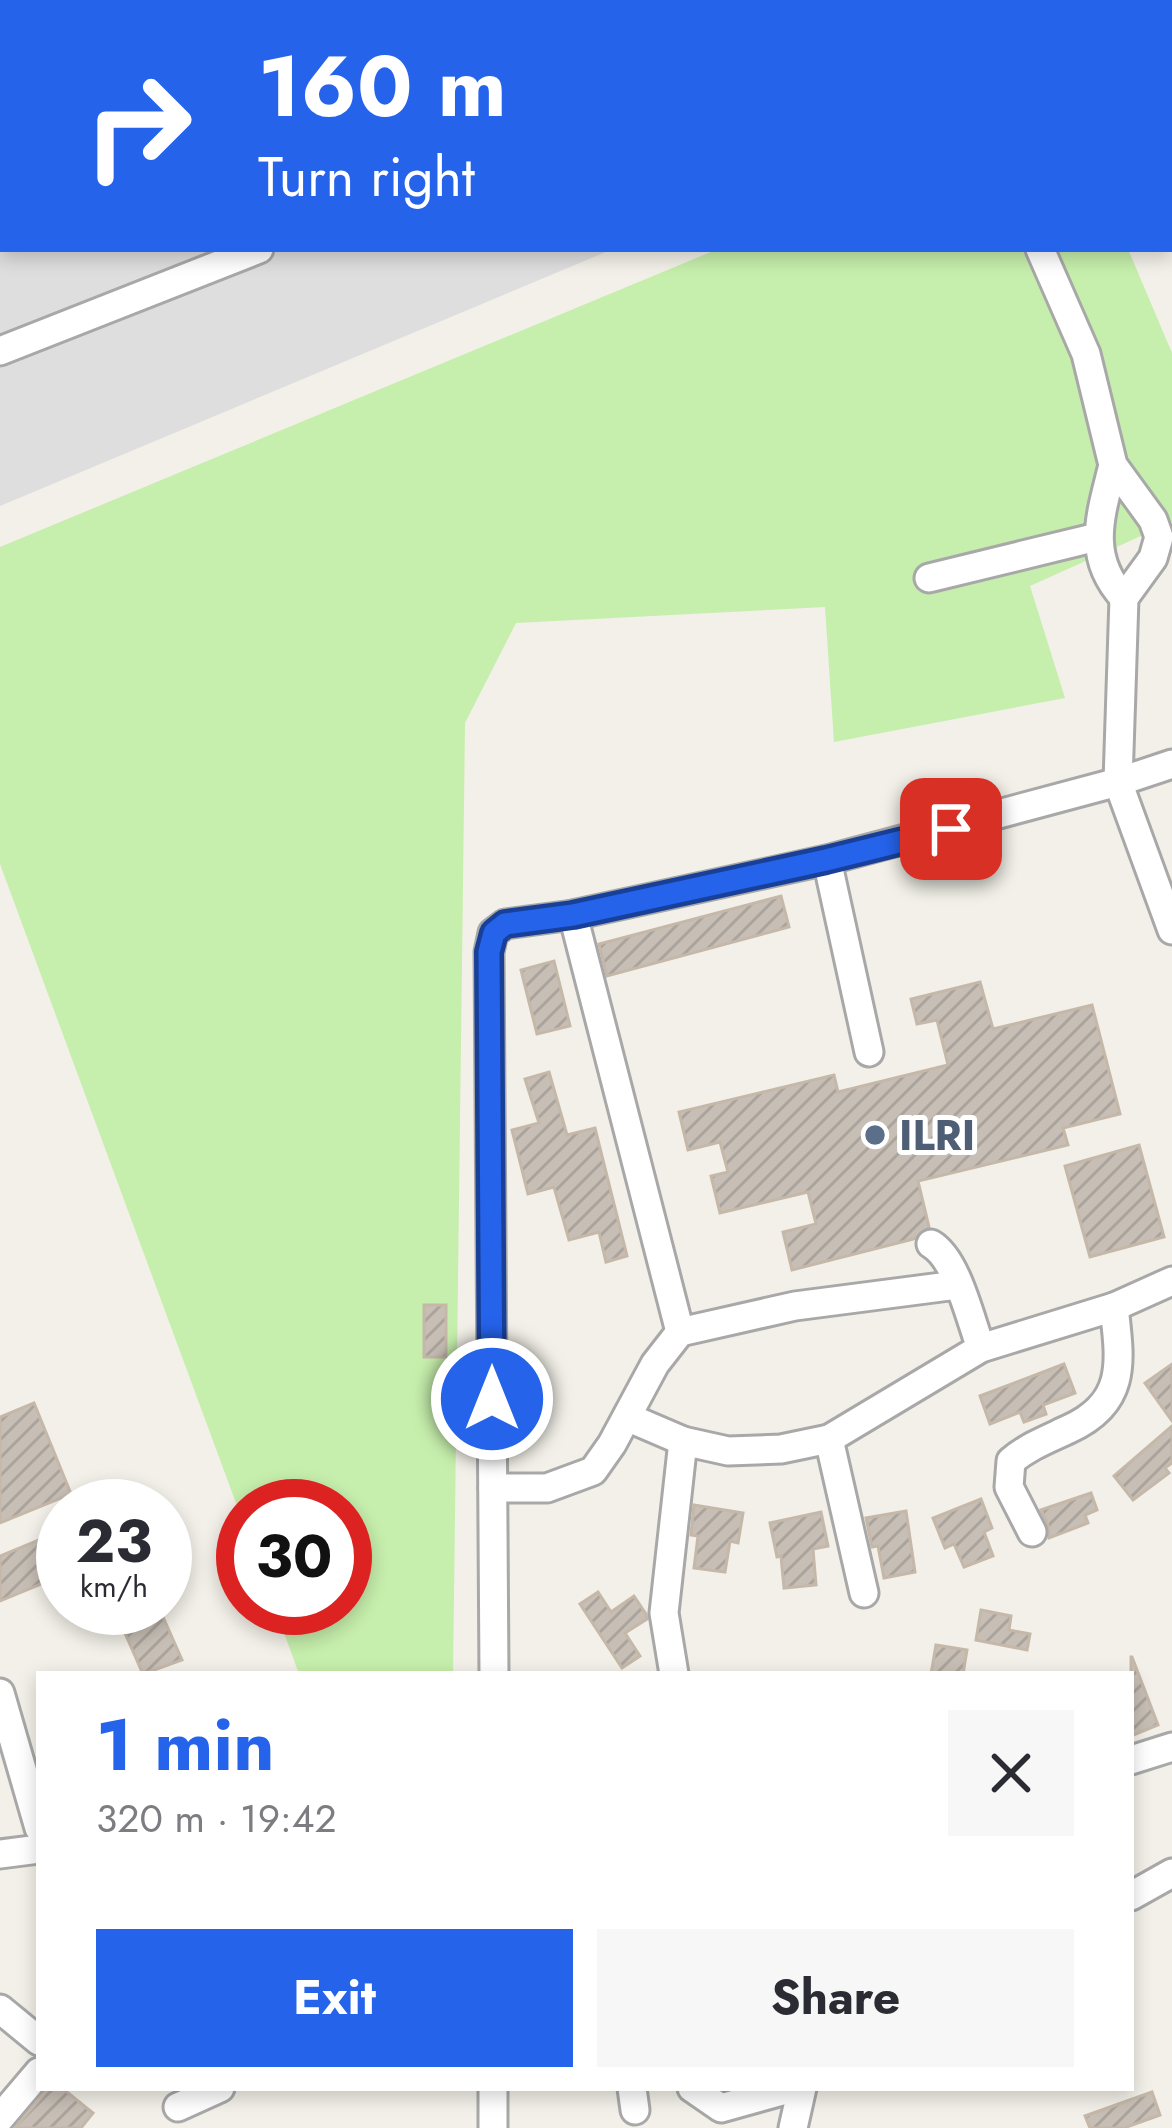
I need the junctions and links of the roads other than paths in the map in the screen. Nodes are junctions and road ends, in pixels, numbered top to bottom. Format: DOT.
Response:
graph roads {
  1 [pos="1041,252"];
  2 [pos="225,255"];
  3 [pos="0,351"];
  4 [pos="1113,465"];
  5 [pos="1097,537"];
  6 [pos="929,578"];
  7 [pos="1124,598"];
  8 [pos="1172,764"];
  9 [pos="1118,782"];
  10 [pos="826,860"];
  11 [pos="573,915"];
  12 [pos="1172,929"];
  13 [pos="869,1052"];
  14 [pos="932,1244"];
  15 [pos="1172,1282"];
  16 [pos="957,1285"];
  17 [pos="1114,1307"];
  18 [pos="680,1332"];
  19 [pos="981,1348"];
  20 [pos="627,1417"];
  21 [pos="829,1439"];
  22 [pos="683,1442"];
  23 [pos="493,1488"];
  24 [pos="1032,1532"];
  25 [pos="865,1593"];
  26 [pos="494,1671"];
  27 [pos="674,1671"];
  28 [pos="0,1693"];
  29 [pos="1172,1747"];
  30 [pos="1134,1759"];
  31 [pos="36,1818"];
  32 [pos="36,1849"];
  33 [pos="0,1854"];
  34 [pos="1172,1873"];
  35 [pos="1134,1894"];
  36 [pos="0,2009"];
  37 [pos="36,2039"];
  38 [pos="36,2076"];
  39 [pos="214,2091"];
  40 [pos="493,2091"];
  41 [pos="696,2091"];
  42 [pos="786,2091"];
  43 [pos="797,2091"];
  44 [pos="178,2108"];
  45 [pos="0,2119"];
  46 [pos="493,2128"];
  47 [pos="794,2128"];
  1 -- 4 [label="street"];
  2 -- 3 [label="street"];
  4 -- 5 [label="street"];
  4 -- 7 [label="street"];
  5 -- 6 [label="street"];
  5 -- 7 [label="street"];
  7 -- 9 [label="street"];
  8 -- 9 [label="street"];
  9 -- 10 [label="street"];
  9 -- 12 [label="street"];
  10 -- 11 [label="street"];
  10 -- 13 [label="street"];
  11 -- 18 [label="street"];
  11 -- 23 [label="street"];
  14 -- 16 [label="street"];
  15 -- 17 [label="street"];
  16 -- 18 [label="street"];
  16 -- 19 [label="street"];
  17 -- 19 [label="street"];
  17 -- 24 [label="street"];
  18 -- 20 [label="street"];
  19 -- 21 [label="street"];
  20 -- 22 [label="street"];
  20 -- 23 [label="street"];
  21 -- 22 [label="street"];
  21 -- 25 [label="street"];
  22 -- 27 [label="street"];
  23 -- 26 [label="street"];
  28 -- 31 [label="street"];
  29 -- 30 [label="street"];
  32 -- 33 [label="street"];
  34 -- 35 [label="street"];
  36 -- 37 [label="street"];
  38 -- 45 [label="street"];
  39 -- 44 [label="street"];
  40 -- 46 [label="street"];
  41 -- 42 [label="street"];
  43 -- 47 [label="street"];
}
